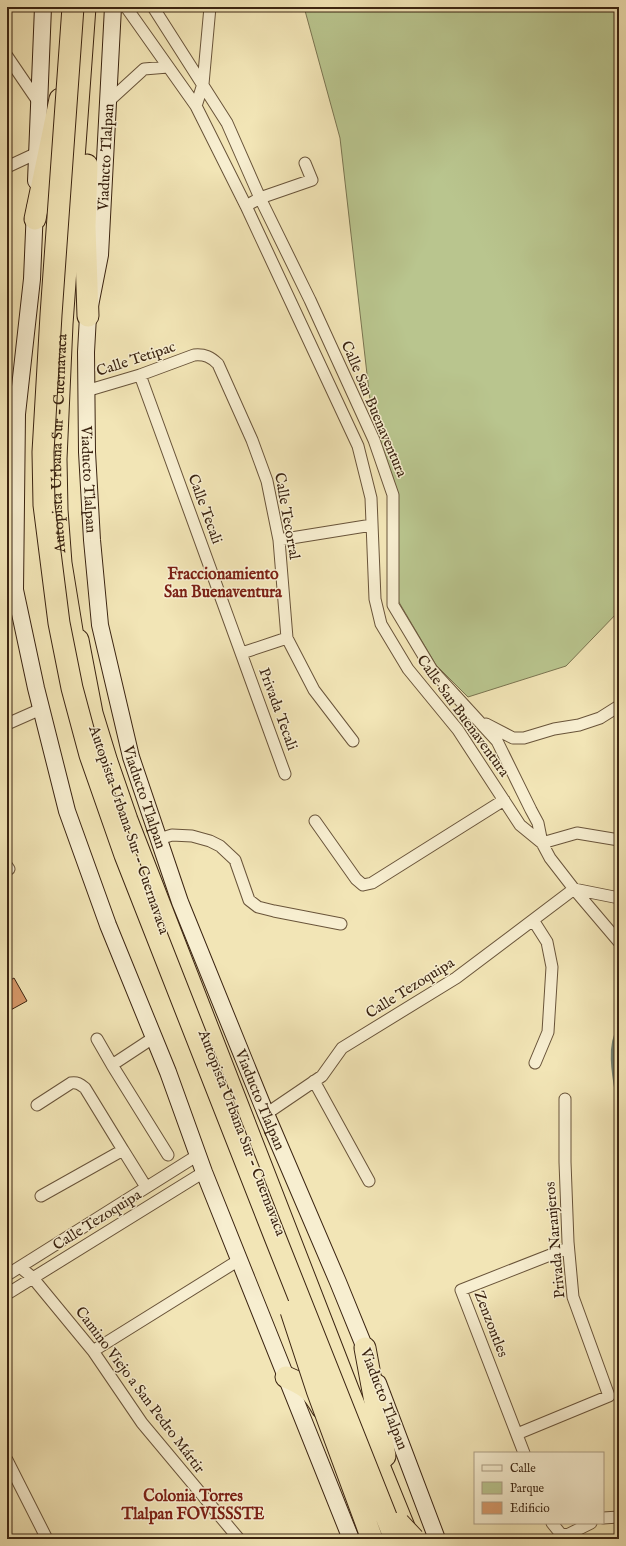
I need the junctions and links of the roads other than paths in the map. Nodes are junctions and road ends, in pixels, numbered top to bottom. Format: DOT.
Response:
graph roads {
  1 [pos="43,7"];
  2 [pos="113,7"];
  3 [pos="126,7"];
  4 [pos="153,7"];
  5 [pos="210,7"];
  6 [pos="78,10"];
  7 [pos="7,56"];
  8 [pos="168,67"];
  9 [pos="74,72"];
  10 [pos="203,84"];
  11 [pos="109,101"];
  12 [pos="39,103"];
  13 [pos="196,106"];
  14 [pos="37,153"];
  15 [pos="305,163"];
  16 [pos="7,167"];
  17 [pos="260,198"];
  18 [pos="246,206"];
  19 [pos="35,219"];
  20 [pos="88,316"];
  21 [pos="194,355"];
  22 [pos="140,375"];
  23 [pos="86,391"];
  24 [pos="372,525"];
  25 [pos="278,540"];
  26 [pos="288,638"];
  27 [pos="242,653"];
  28 [pos="619,706"];
  29 [pos="41,709"];
  30 [pos="475,717"];
  31 [pos="7,724"];
  32 [pos="353,741"];
  33 [pos="285,774"];
  34 [pos="504,800"];
  35 [pos="316,821"];
  36 [pos="159,839"];
  37 [pos="619,840"];
  38 [pos="542,843"];
  39 [pos="574,889"];
  40 [pos="619,898"];
  41 [pos="533,920"];
  42 [pos="342,924"];
  43 [pos="619,942"];
  44 [pos="153,1038"];
  45 [pos="97,1039"];
  46 [pos="535,1063"];
  47 [pos="112,1064"];
  48 [pos="314,1081"];
  49 [pos="565,1099"];
  50 [pos="37,1105"];
  51 [pos="266,1114"];
  52 [pos="123,1150"];
  53 [pos="168,1155"];
  54 [pos="198,1155"];
  55 [pos="204,1172"];
  56 [pos="368,1181"];
  57 [pos="146,1187"];
  58 [pos="41,1196"];
  59 [pos="275,1237"];
  60 [pos="568,1248"];
  61 [pos="240,1260"];
  62 [pos="20,1267"];
  63 [pos="7,1275"];
  64 [pos="32,1278"];
  65 [pos="7,1294"];
  66 [pos="365,1348"];
  67 [pos="93,1351"];
  68 [pos="286,1376"];
  69 [pos="517,1434"];
  70 [pos="524,1452"];
  71 [pos="7,1460"];
  72 [pos="385,1500"];
  73 [pos="619,1516"];
  74 [pos="604,1518"];
  75 [pos="553,1524"];
  76 [pos="589,1524"];
  77 [pos="400,1536"];
  78 [pos="47,1539"];
  79 [pos="239,1539"];
  80 [pos="351,1539"];
  81 [pos="372,1539"];
  82 [pos="414,1539"];
  83 [pos="437,1539"];
  1 -- 12 [label="main road"];
  2 -- 11 [label="main road, Viaducto Tlalpan"];
  3 -- 8 [label="street, Calle San Buenaventura"];
  4 -- 10 [label="street, Calle San Buenaventura"];
  5 -- 10 [label="street"];
  6 -- 9 [label="highway, Viaducto Tlalpan"];
  6 -- 59 [label="highway, Autopista Urbana Sur - Cuernavaca, bridge"];
  6 -- 77 [label="highway, Autopista Urbana Sur - Cuernavaca"];
  7 -- 12 [label="street"];
  8 -- 11 [label="street"];
  8 -- 13 [label="street, Calle San Buenaventura"];
  9 -- 19 [label="highway"];
  9 -- 20 [label="highway"];
  9 -- 72 [label="highway, Viaducto Tlalpan"];
  10 -- 13 [label="street"];
  10 -- 17 [label="street, Calle San Buenaventura"];
  11 -- 20 [label="main road, Viaducto Tlalpan"];
  12 -- 14 [label="main road"];
  13 -- 18 [label="street, Calle San Buenaventura"];
  14 -- 16 [label="street"];
  14 -- 19 [label="main road"];
  15 -- 17 [label="street"];
  17 -- 18 [label="street"];
  17 -- 30 [label="street, Calle San Buenaventura"];
  18 -- 24 [label="street, Calle San Buenaventura"];
  19 -- 29 [label="main road"];
  20 -- 23 [label="main road, Viaducto Tlalpan"];
  21 -- 22 [label="street, Calle Tetipac"];
  21 -- 25 [label="street, Calle Tecorral"];
  22 -- 23 [label="street, Calle Tetipac"];
  22 -- 27 [label="street, Calle Tecali"];
  23 -- 36 [label="main road, Viaducto Tlalpan"];
  24 -- 25 [label="street"];
  24 -- 34 [label="street, Calle San Buenaventura"];
  25 -- 26 [label="street, Calle Tecorral"];
  26 -- 27 [label="street"];
  26 -- 32 [label="street"];
  27 -- 33 [label="street, Privada Tecali"];
  28 -- 30 [label="street"];
  29 -- 31 [label="street"];
  29 -- 44 [label="main road"];
  30 -- 38 [label="street, Calle San Buenaventura"];
  34 -- 35 [label="street"];
  34 -- 38 [label="street, Calle San Buenaventura"];
  36 -- 42 [label="street"];
  36 -- 51 [label="main road, Viaducto Tlalpan"];
  37 -- 38 [label="street"];
  38 -- 39 [label="street, Calle San Buenaventura"];
  39 -- 40 [label="street"];
  39 -- 41 [label="street, Calle Tezoquipa"];
  39 -- 43 [label="street, Calle San Buenaventura"];
  41 -- 46 [label="street"];
  41 -- 48 [label="street, Calle Tezoquipa"];
  44 -- 47 [label="street"];
  44 -- 54 [label="main road"];
  45 -- 47 [label="street"];
  47 -- 53 [label="street"];
  48 -- 51 [label="street, Calle Tezoquipa"];
  48 -- 56 [label="street"];
  49 -- 60 [label="street, Privada Naranjeros"];
  50 -- 52 [label="street"];
  51 -- 66 [label="main road, Viaducto Tlalpan"];
  52 -- 57 [label="street"];
  52 -- 58 [label="street"];
  54 -- 55 [label="main road"];
  54 -- 57 [label="street, Calle Tezoquipa"];
  55 -- 61 [label="main road"];
  55 -- 64 [label="street, Calle Tezoquipa"];
  57 -- 62 [label="street, Calle Tezoquipa"];
  59 -- 77 [label="highway, Autopista Urbana Sur - Cuernavaca, bridge"];
  59 -- 81 [label="highway, bridge"];
  60 -- 69 [label="street, Privada Naranjeros"];
  60 -- 69 [label="street, Zenzontles"];
  61 -- 67 [label="street"];
  61 -- 68 [label="main road"];
  62 -- 63 [label="street, Calle Tezoquipa"];
  62 -- 64 [label="street, Camino Viejo a San Pedro Mártir"];
  64 -- 65 [label="street, Calle Tezoquipa"];
  64 -- 67 [label="street, Camino Viejo a San Pedro Mártir"];
  66 -- 72 [label="highway"];
  66 -- 83 [label="main road, Viaducto Tlalpan"];
  67 -- 79 [label="street, Camino Viejo a San Pedro Mártir"];
  68 -- 72 [label="highway"];
  68 -- 80 [label="main road"];
  69 -- 70 [label="street, Zenzontles"];
  71 -- 78 [label="street"];
  72 -- 77 [label="highway, Viaducto Tlalpan"];
  73 -- 74 [label="street"];
  75 -- 76 [label="street"];
  77 -- 82 [label="highway, bridge"];
}
